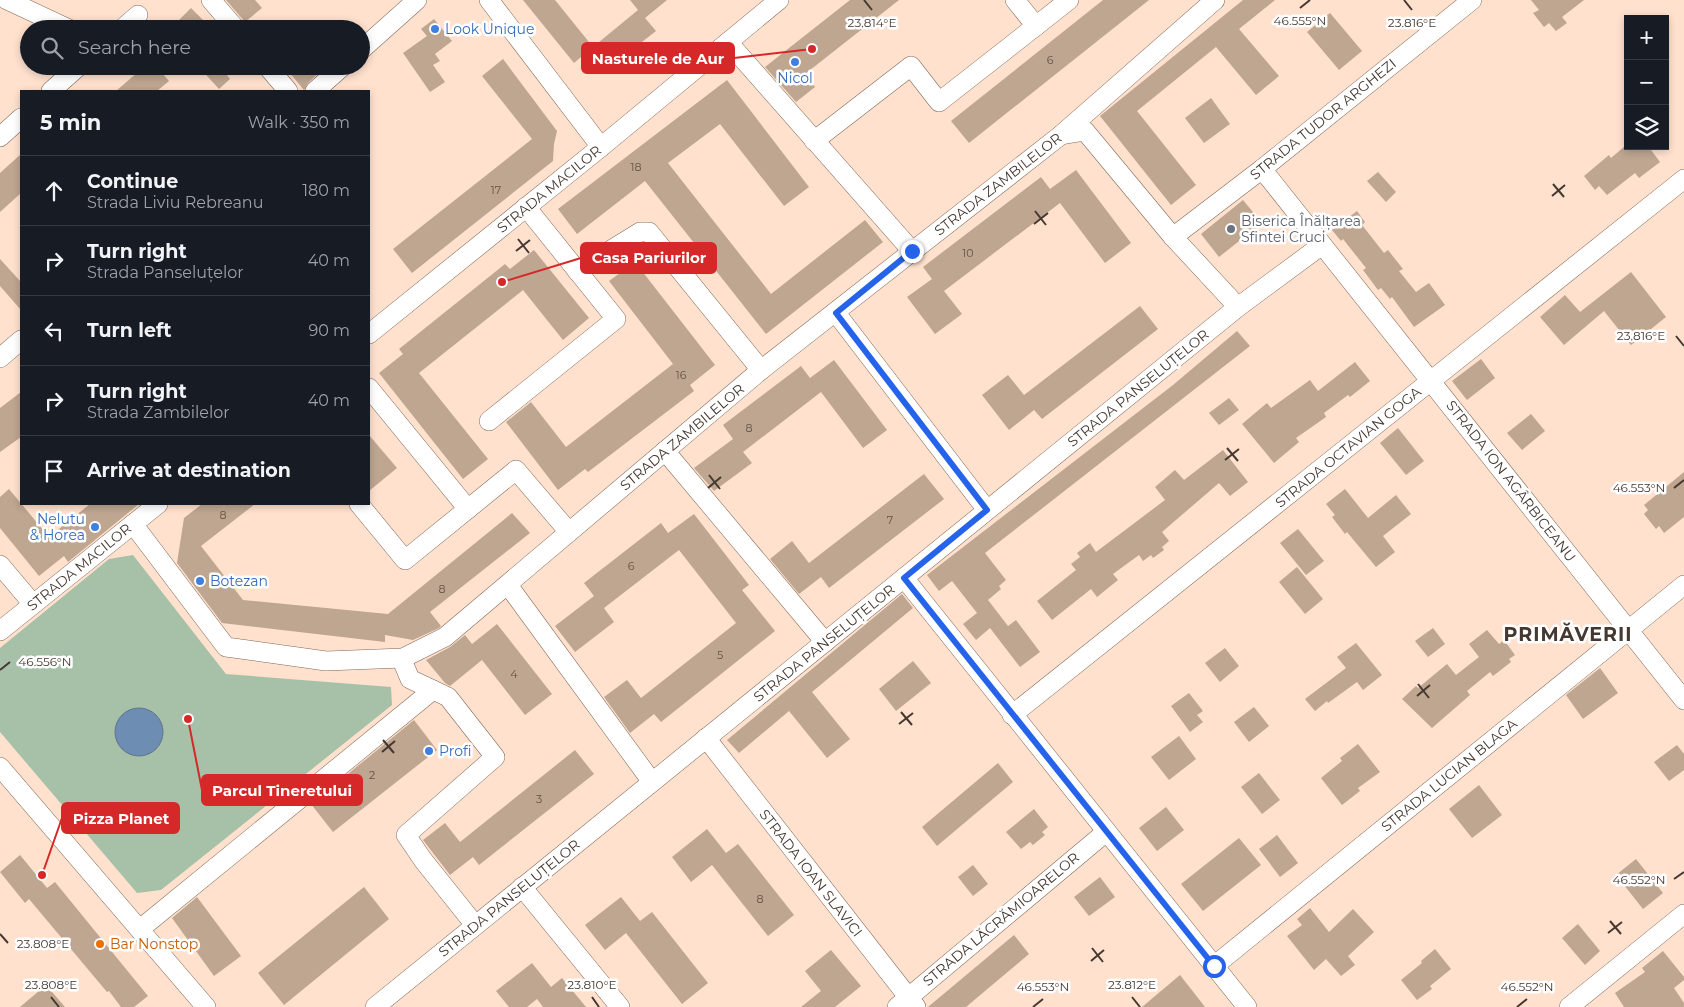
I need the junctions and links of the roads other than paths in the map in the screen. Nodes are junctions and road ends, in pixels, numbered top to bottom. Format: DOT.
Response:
graph roads {
  1 [pos="7,0"];
  2 [pos="211,0"];
  3 [pos="417,0"];
  4 [pos="489,0"];
  5 [pos="779,0"];
  6 [pos="1015,0"];
  7 [pos="1069,0"];
  8 [pos="1472,0"];
  9 [pos="1214,1"];
  10 [pos="138,15"];
  11 [pos="50,20"];
  12 [pos="132,20"];
  13 [pos="228,20"];
  14 [pos="1036,26"];
  15 [pos="370,42"];
  16 [pos="728,42"];
  17 [pos="69,75"];
  18 [pos="275,75"];
  19 [pos="333,75"];
  20 [pos="52,90"];
  21 [pos="287,90"];
  22 [pos="316,90"];
  23 [pos="20,119"];
  24 [pos="1061,135"];
  25 [pos="0,137"];
  26 [pos="814,142"];
  27 [pos="601,147"];
  28 [pos="1262,169"];
  29 [pos="1684,179"];
  30 [pos="526,207"];
  31 [pos="1173,237"];
  32 [pos="1322,245"];
  33 [pos="912,251"];
  34 [pos="577,271"];
  35 [pos="1238,307"];
  36 [pos="836,313"];
  37 [pos="370,333"];
  38 [pos="20,341"];
  39 [pos="0,358"];
  40 [pos="761,370"];
  41 [pos="1431,381"];
  42 [pos="370,389"];
  43 [pos="489,421"];
  44 [pos="665,451"];
  45 [pos="157,505"];
  46 [pos="360,505"];
  47 [pos="468,509"];
  48 [pos="987,510"];
  49 [pos="133,524"];
  50 [pos="569,532"];
  51 [pos="0,565"];
  52 [pos="904,578"];
  53 [pos="508,585"];
  54 [pos="1684,585"];
  55 [pos="32,604"];
  56 [pos="1629,630"];
  57 [pos="0,631"];
  58 [pos="825,642"];
  59 [pos="404,658"];
  60 [pos="433,690"];
  61 [pos="1684,700"];
  62 [pos="1012,715"];
  63 [pos="706,738"];
  64 [pos="0,767"];
  65 [pos="652,782"];
  66 [pos="1106,832"];
  67 [pos="522,887"];
  68 [pos="1684,914"];
  69 [pos="475,925"];
  70 [pos="140,929"];
  71 [pos="1214,966"];
  72 [pos="907,1004"];
  73 [pos="206,1007"];
  74 [pos="375,1007"];
  75 [pos="620,1007"];
  76 [pos="1248,1007"];
  77 [pos="1569,1007"];
  1 -- 11 [label="street"];
  2 -- 13 [label="street"];
  3 -- 15 [label="street"];
  4 -- 27 [label="street"];
  5 -- 16 [label="street, STRADA MACILOR"];
  6 -- 14 [label="street"];
  7 -- 14 [label="street"];
  8 -- 28 [label="street, STRADA TUDOR ARGHEZI"];
  9 -- 24 [label="street, STRADA ZAMBILELOR"];
  10 -- 12 [label="street"];
  14 -- 26 [label="street"];
  16 -- 26 [label="street"];
  16 -- 27 [label="street, STRADA MACILOR"];
  17 -- 20 [label="street"];
  18 -- 21 [label="street"];
  19 -- 22 [label="street"];
  23 -- 25 [label="street"];
  24 -- 31 [label="street"];
  24 -- 33 [label="street, STRADA ZAMBILELOR"];
  26 -- 33 [label="street"];
  27 -- 30 [label="street, STRADA MACILOR"];
  28 -- 31 [label="street, STRADA TUDOR ARGHEZI"];
  28 -- 32 [label="street, STRADA ION AGÂRBICEANU"];
  29 -- 41 [label="street, STRADA OCTAVIAN GOGA"];
  30 -- 34 [label="street"];
  30 -- 37 [label="street, STRADA MACILOR"];
  31 -- 35 [label="street"];
  32 -- 35 [label="street, STRADA PANSELUȚELOR"];
  32 -- 41 [label="street, STRADA ION AGÂRBICEANU"];
  33 -- 36 [label="street, STRADA ZAMBILELOR"];
  34 -- 40 [label="street"];
  34 -- 43 [label="street"];
  35 -- 48 [label="street, STRADA PANSELUȚELOR"];
  36 -- 40 [label="street, STRADA ZAMBILELOR"];
  36 -- 48 [label="street"];
  38 -- 39 [label="street"];
  40 -- 44 [label="street, STRADA ZAMBILELOR"];
  41 -- 56 [label="street, STRADA ION AGÂRBICEANU"];
  41 -- 62 [label="street, STRADA OCTAVIAN GOGA"];
  42 -- 47 [label="street"];
  44 -- 50 [label="street, STRADA ZAMBILELOR"];
  44 -- 58 [label="street"];
  45 -- 49 [label="street, STRADA MACILOR"];
  46 -- 47 [label="street"];
  47 -- 50 [label="street"];
  48 -- 52 [label="street, STRADA PANSELUȚELOR"];
  49 -- 55 [label="street, STRADA MACILOR"];
  49 -- 59 [label="street, STRADA ZAMBILELOR"];
  50 -- 53 [label="street, STRADA ZAMBILELOR"];
  51 -- 55 [label="street"];
  52 -- 58 [label="street, STRADA PANSELUȚELOR"];
  52 -- 62 [label="street"];
  53 -- 59 [label="street, STRADA ZAMBILELOR"];
  53 -- 65 [label="street"];
  54 -- 56 [label="street, STRADA LUCIAN BLAGA"];
  55 -- 57 [label="street, STRADA MACILOR"];
  56 -- 61 [label="street, STRADA ION AGÂRBICEANU"];
  56 -- 71 [label="street, STRADA LUCIAN BLAGA"];
  58 -- 63 [label="street, STRADA PANSELUȚELOR"];
  59 -- 60 [label="street"];
  60 -- 69 [label="street"];
  60 -- 70 [label="street"];
  62 -- 66 [label="street"];
  63 -- 65 [label="street, STRADA PANSELUȚELOR"];
  63 -- 72 [label="street, STRADA IOAN SLAVICI"];
  64 -- 70 [label="street"];
  65 -- 67 [label="street, STRADA PANSELUȚELOR"];
  66 -- 71 [label="street"];
  66 -- 72 [label="street, STRADA LĂCRĂMIOARELOR"];
  67 -- 69 [label="street, STRADA PANSELUȚELOR"];
  67 -- 75 [label="street"];
  68 -- 77 [label="street"];
  69 -- 74 [label="street, STRADA PANSELUȚELOR"];
  70 -- 73 [label="street"];
  71 -- 76 [label="street"];
}
